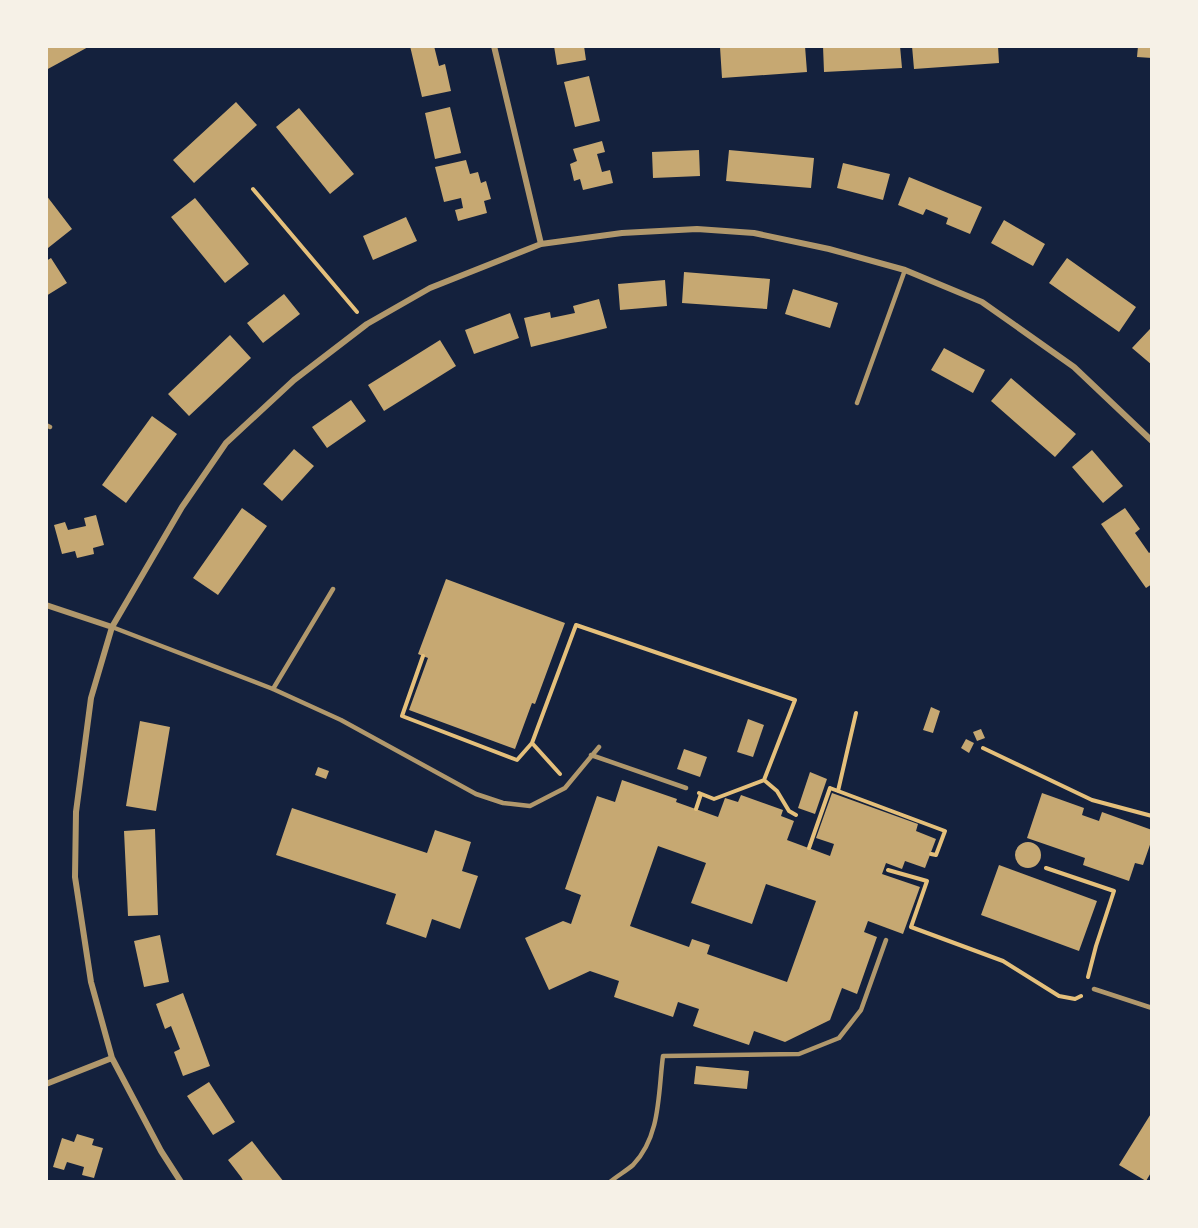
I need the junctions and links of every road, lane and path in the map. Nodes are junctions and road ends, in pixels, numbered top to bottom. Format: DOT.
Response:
graph roads {
  1 [pos="495,46"];
  2 [pos="253,189"];
  3 [pos="541,244"];
  4 [pos="905,270"];
  5 [pos="367,324"];
  6 [pos="857,403"];
  7 [pos="1152,441"];
  8 [pos="333,589"];
  9 [pos="46,604"];
  10 [pos="112,627"];
  11 [pos="423,656"];
  12 [pos="273,689"];
  13 [pos="856,713"];
  14 [pos="532,743"];
  15 [pos="599,747"];
  16 [pos="983,748"];
  17 [pos="591,755"];
  18 [pos="764,780"];
  19 [pos="568,784"];
  20 [pos="686,788"];
  21 [pos="838,791"];
  22 [pos="701,794"];
  23 [pos="696,809"];
  24 [pos="796,815"];
  25 [pos="1152,816"];
  26 [pos="809,848"];
  27 [pos="931,854"];
  28 [pos="1046,868"];
  29 [pos="888,870"];
  30 [pos="886,940"];
  31 [pos="1095,989"];
  32 [pos="1084,994"];
  33 [pos="1152,1008"];
  34 [pos="112,1058"];
  35 [pos="46,1083"];
  36 [pos="181,1182"];
  37 [pos="610,1182"];
  1 -- 3 [label="street"];
  2 -- 5 [label="path"];
  3 -- 4 [label="street"];
  3 -- 5 [label="street"];
  4 -- 6 [label="lane"];
  4 -- 7 [label="street"];
  5 -- 10 [label="street"];
  8 -- 12 [label="lane"];
  9 -- 10 [label="street"];
  10 -- 12 [label="lane"];
  10 -- 34 [label="street"];
  11 -- 14 [label="path"];
  12 -- 19 [label="lane"];
  13 -- 21 [label="path"];
  14 -- 18 [label="path"];
  14 -- 19 [label="path"];
  15 -- 17 [label="lane"];
  16 -- 25 [label="path"];
  17 -- 19 [label="lane"];
  17 -- 20 [label="lane"];
  18 -- 22 [label="path"];
  18 -- 24 [label="path"];
  20 -- 22 [label="path"];
  21 -- 26 [label="path"];
  21 -- 27 [label="path"];
  22 -- 23 [label="path"];
  28 -- 32 [label="path"];
  29 -- 32 [label="path"];
  30 -- 37 [label="lane"];
  31 -- 32 [label="path"];
  31 -- 33 [label="lane"];
  34 -- 35 [label="street"];
  34 -- 36 [label="street"];
}
